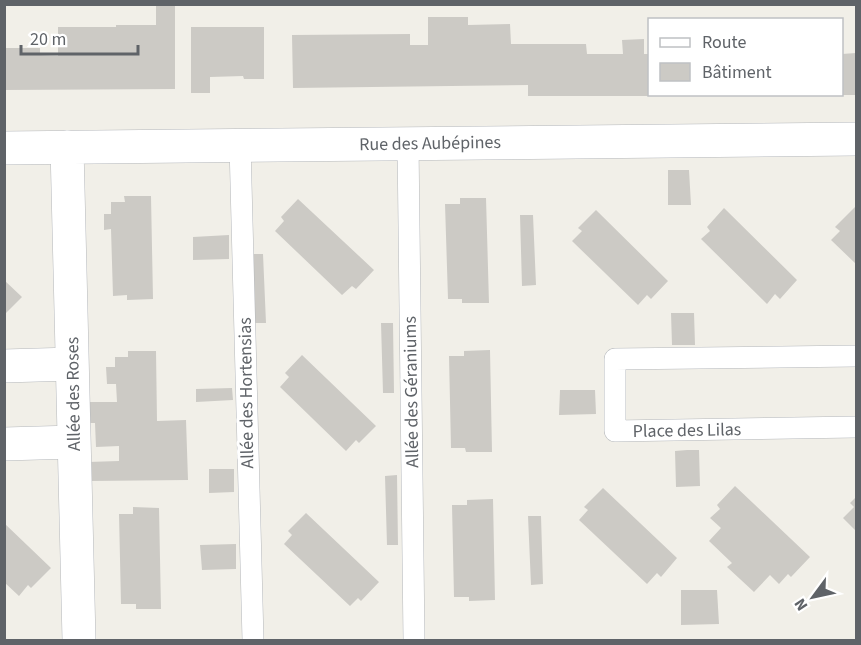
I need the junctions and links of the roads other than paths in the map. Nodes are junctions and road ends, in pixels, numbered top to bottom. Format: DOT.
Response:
graph roads {
  1 [pos="856,139"];
  2 [pos="408,143"];
  3 [pos="240,146"];
  4 [pos="67,147"];
  5 [pos="4,148"];
  6 [pos="856,356"];
  7 [pos="856,362"];
  8 [pos="72,364"];
  9 [pos="4,366"];
  10 [pos="856,427"];
  11 [pos="74,442"];
  12 [pos="4,444"];
  13 [pos="79,640"];
  14 [pos="253,640"];
  15 [pos="414,640"];
  1 -- 2 [label="street, Rue des Aubépines"];
  2 -- 3 [label="street, Rue des Aubépines"];
  2 -- 15 [label="lane, Allée des Géraniums"];
  3 -- 4 [label="street, Rue des Aubépines"];
  3 -- 14 [label="lane, Allée des Hortensias"];
  4 -- 5 [label="street, Rue des Aubépines"];
  4 -- 8 [label="street, Allée des Roses"];
  6 -- 7 [label="lane"];
  6 -- 10 [label="lane, Place des Lilas"];
  8 -- 9 [label="street"];
  8 -- 11 [label="street, Allée des Roses"];
  11 -- 12 [label="street"];
  11 -- 13 [label="street, Allée des Roses"];
}
